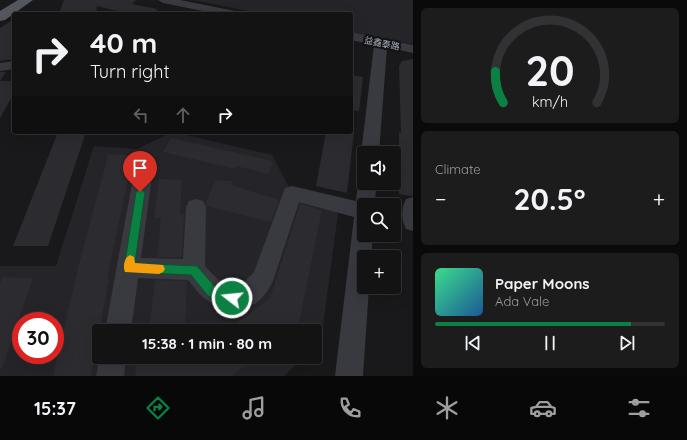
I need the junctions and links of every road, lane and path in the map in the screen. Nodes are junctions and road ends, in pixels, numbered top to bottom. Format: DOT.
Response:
graph roads {
  1 [pos="11,0"];
  2 [pos="27,0"];
  3 [pos="163,0"];
  4 [pos="0,6"];
  5 [pos="225,12"];
  6 [pos="0,17"];
  7 [pos="353,36"];
  8 [pos="381,42"];
  9 [pos="413,49"];
  10 [pos="12,65"];
  11 [pos="0,67"];
  12 [pos="371,146"];
  13 [pos="144,162"];
  14 [pos="413,205"];
  15 [pos="196,207"];
  16 [pos="357,210"];
  17 [pos="413,223"];
  18 [pos="362,242"];
  19 [pos="129,268"];
  20 [pos="194,270"];
  21 [pos="119,324"];
  22 [pos="112,364"];
  23 [pos="110,376"];
  24 [pos="349,376"];
  1 -- 4 [label="main road"];
  2 -- 6 [label="main road"];
  3 -- 5 [label="street"];
  7 -- 8 [label="street, 益鑫泰路"];
  8 -- 9 [label="street, 益鑫泰路"];
  8 -- 12 [label="street"];
  10 -- 11 [label="street"];
  13 -- 19 [label="street"];
  14 -- 17 [label="street"];
  15 -- 20 [label="street"];
  16 -- 20 [label="street"];
  18 -- 24 [label="street"];
  19 -- 20 [label="street"];
  19 -- 21 [label="street"];
  22 -- 23 [label="street"];
}
